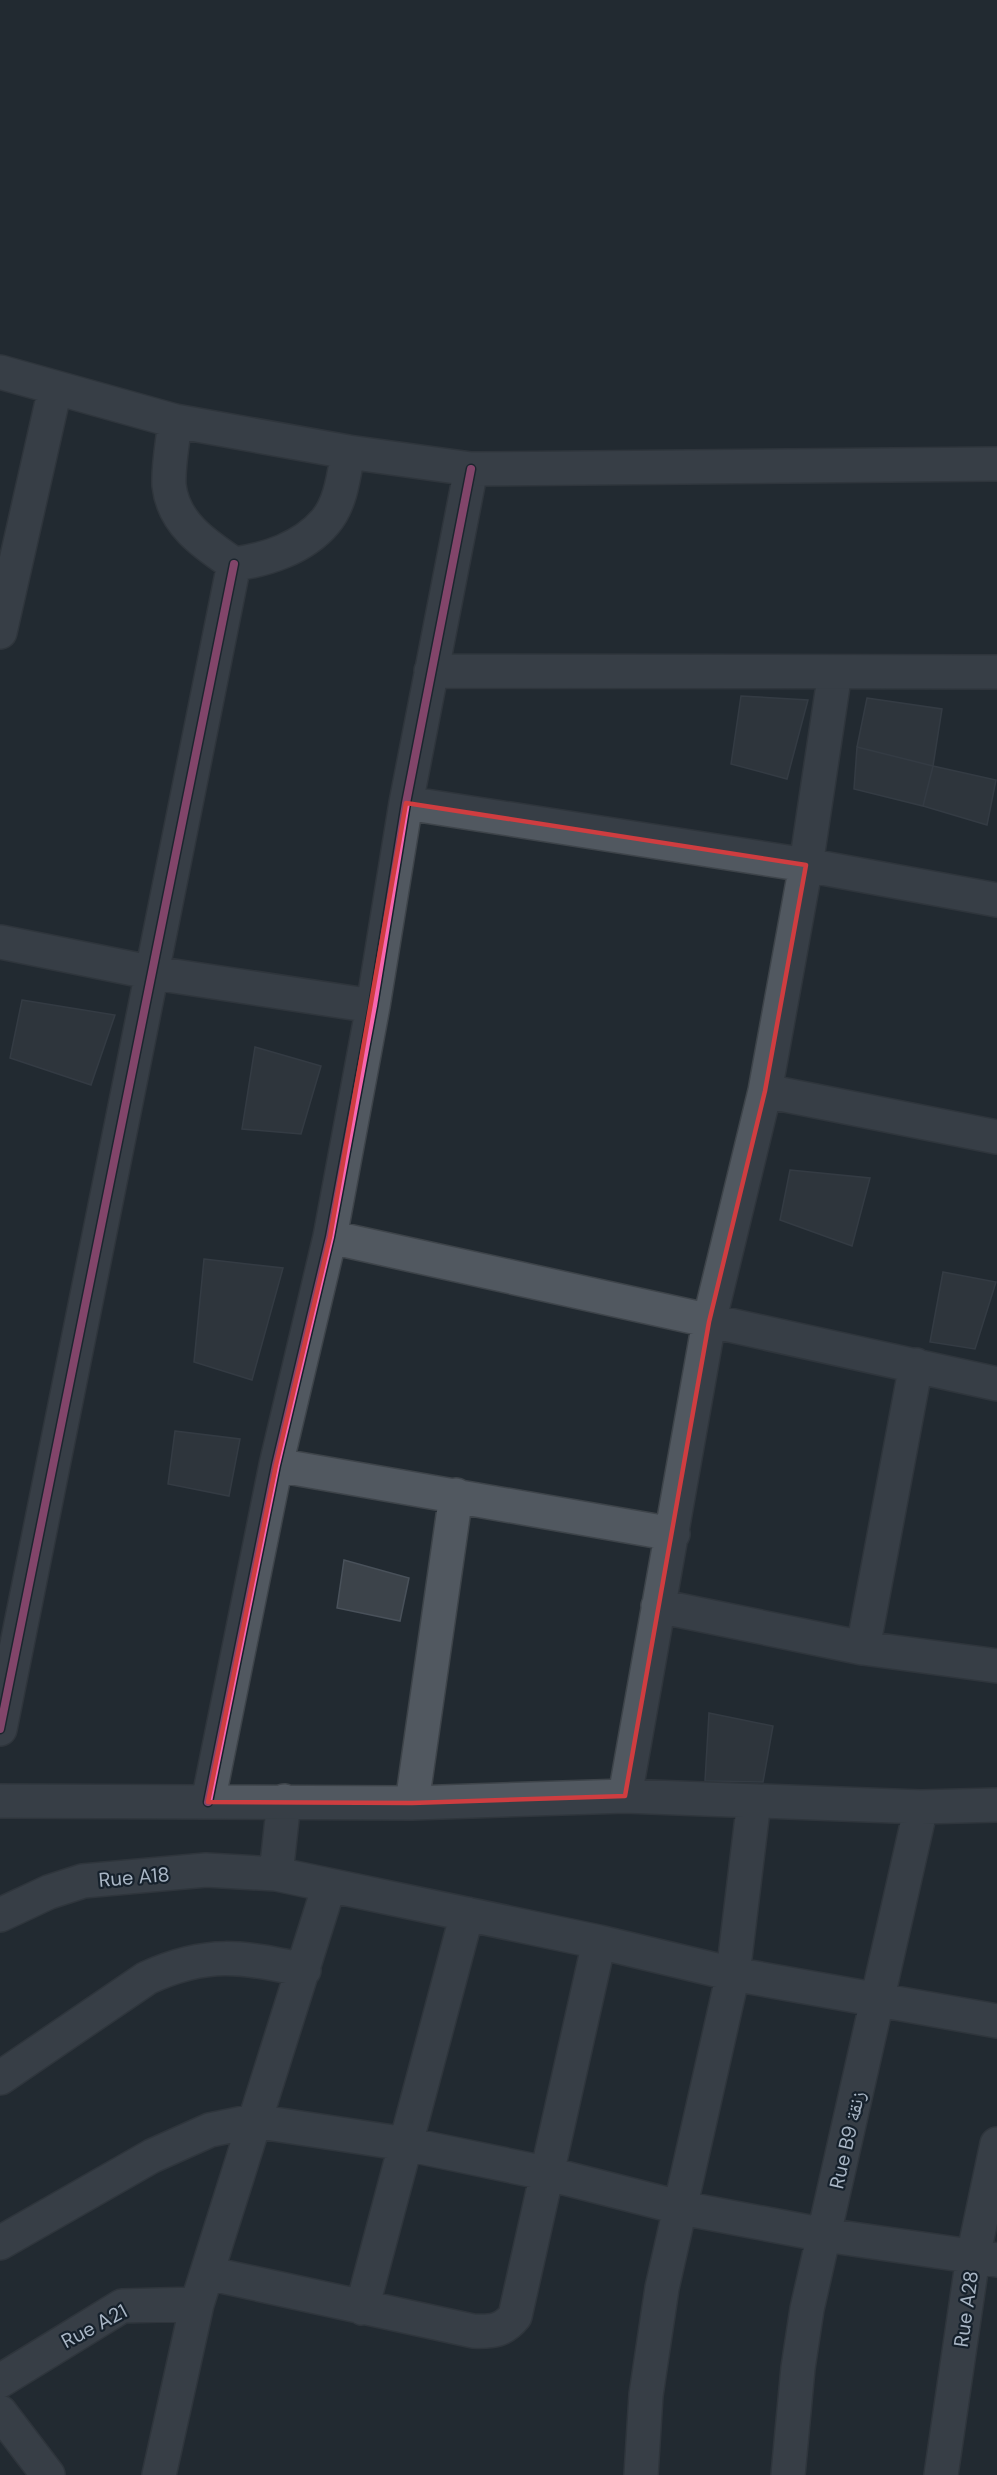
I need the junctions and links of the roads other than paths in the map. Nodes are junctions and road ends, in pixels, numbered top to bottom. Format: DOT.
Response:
graph roads {
  1 [pos="0,372"];
  2 [pos="55,388"];
  3 [pos="176,421"];
  4 [pos="348,452"];
  5 [pos="997,464"];
  6 [pos="471,470"];
  7 [pos="234,564"];
  8 [pos="0,632"];
  9 [pos="432,671"];
  10 [pos="835,672"];
  11 [pos="997,672"];
  12 [pos="406,803"];
  13 [pos="806,865"];
  14 [pos="997,900"];
  15 [pos="0,942"];
  16 [pos="154,973"];
  17 [pos="374,1006"];
  18 [pos="765,1090"];
  19 [pos="997,1137"];
  20 [pos="330,1236"];
  21 [pos="709,1322"];
  22 [pos="916,1365"];
  23 [pos="997,1384"];
  24 [pos="276,1465"];
  25 [pos="456,1496"];
  26 [pos="673,1534"];
  27 [pos="658,1606"];
  28 [pos="863,1647"];
  29 [pos="997,1666"];
  30 [pos="0,1729"];
  31 [pos="625,1796"];
  32 [pos="0,1801"];
  33 [pos="284,1801"];
  34 [pos="754,1801"];
  35 [pos="208,1802"];
  36 [pos="412,1803"];
  37 [pos="997,1805"];
  38 [pos="921,1807"];
  39 [pos="276,1874"];
  40 [pos="329,1886"];
  41 [pos="467,1914"];
  42 [pos="0,1915"];
  43 [pos="599,1942"];
  44 [pos="304,1970"];
  45 [pos="733,1974"];
  46 [pos="879,2000"];
  47 [pos="997,2021"];
  48 [pos="0,2078"];
  49 [pos="254,2121"];
  50 [pos="406,2144"];
  51 [pos="997,2144"];
  52 [pos="545,2173"];
  53 [pos="682,2208"];
  54 [pos="825,2235"];
  55 [pos="0,2244"];
  56 [pos="985,2259"];
  57 [pos="207,2274"];
  58 [pos="197,2304"];
  59 [pos="362,2308"];
  60 [pos="0,2381"];
  61 [pos="0,2412"];
  62 [pos="48,2475"];
  63 [pos="159,2475"];
  64 [pos="641,2475"];
  65 [pos="788,2475"];
  66 [pos="941,2475"];
  1 -- 2 [label="street"];
  2 -- 3 [label="street"];
  2 -- 8 [label="street"];
  3 -- 4 [label="street"];
  3 -- 7 [label="street"];
  4 -- 6 [label="street"];
  4 -- 7 [label="street"];
  5 -- 6 [label="street"];
  6 -- 9 [label="street"];
  7 -- 16 [label="street"];
  9 -- 10 [label="street"];
  9 -- 12 [label="street"];
  10 -- 11 [label="street"];
  10 -- 13 [label="street"];
  12 -- 13 [label="street"];
  12 -- 17 [label="street"];
  13 -- 14 [label="street"];
  13 -- 18 [label="street"];
  15 -- 16 [label="street"];
  16 -- 17 [label="street"];
  16 -- 30 [label="street"];
  17 -- 20 [label="street"];
  18 -- 19 [label="street"];
  18 -- 21 [label="street"];
  20 -- 21 [label="street"];
  20 -- 24 [label="street"];
  21 -- 22 [label="street"];
  21 -- 26 [label="street"];
  22 -- 23 [label="street"];
  22 -- 28 [label="street"];
  24 -- 25 [label="street"];
  24 -- 35 [label="street"];
  25 -- 26 [label="street"];
  25 -- 36 [label="street"];
  26 -- 27 [label="street"];
  27 -- 28 [label="street"];
  27 -- 31 [label="street"];
  28 -- 29 [label="street"];
  31 -- 34 [label="street"];
  31 -- 36 [label="street"];
  32 -- 35 [label="street"];
  33 -- 35 [label="street"];
  33 -- 36 [label="street"];
  33 -- 39 [label="street"];
  34 -- 38 [label="street"];
  34 -- 45 [label="street"];
  37 -- 38 [label="street"];
  38 -- 46 [label="street, Rue B9 زنقة"];
  39 -- 40 [label="street, Rue A18"];
  39 -- 42 [label="street, Rue A18"];
  40 -- 41 [label="street, Rue A18"];
  40 -- 44 [label="street"];
  41 -- 43 [label="street, Rue A18"];
  41 -- 50 [label="street"];
  43 -- 45 [label="street, Rue A18"];
  43 -- 52 [label="street"];
  44 -- 48 [label="street"];
  44 -- 49 [label="street"];
  45 -- 46 [label="street, Rue A18"];
  45 -- 53 [label="street"];
  46 -- 47 [label="street, Rue A18"];
  46 -- 54 [label="street, Rue B9 زنقة"];
  49 -- 50 [label="street"];
  49 -- 55 [label="street"];
  49 -- 57 [label="street"];
  50 -- 52 [label="street"];
  50 -- 59 [label="street"];
  51 -- 56 [label="street, Rue A28"];
  52 -- 53 [label="street"];
  52 -- 59 [label="street"];
  53 -- 54 [label="street"];
  53 -- 64 [label="street"];
  54 -- 56 [label="street"];
  54 -- 65 [label="street, Rue B9 زنقة"];
  56 -- 66 [label="street, Rue A28"];
  57 -- 58 [label="street"];
  57 -- 59 [label="street"];
  58 -- 60 [label="street, Rue A21"];
  58 -- 63 [label="street"];
  61 -- 62 [label="street"];
}
